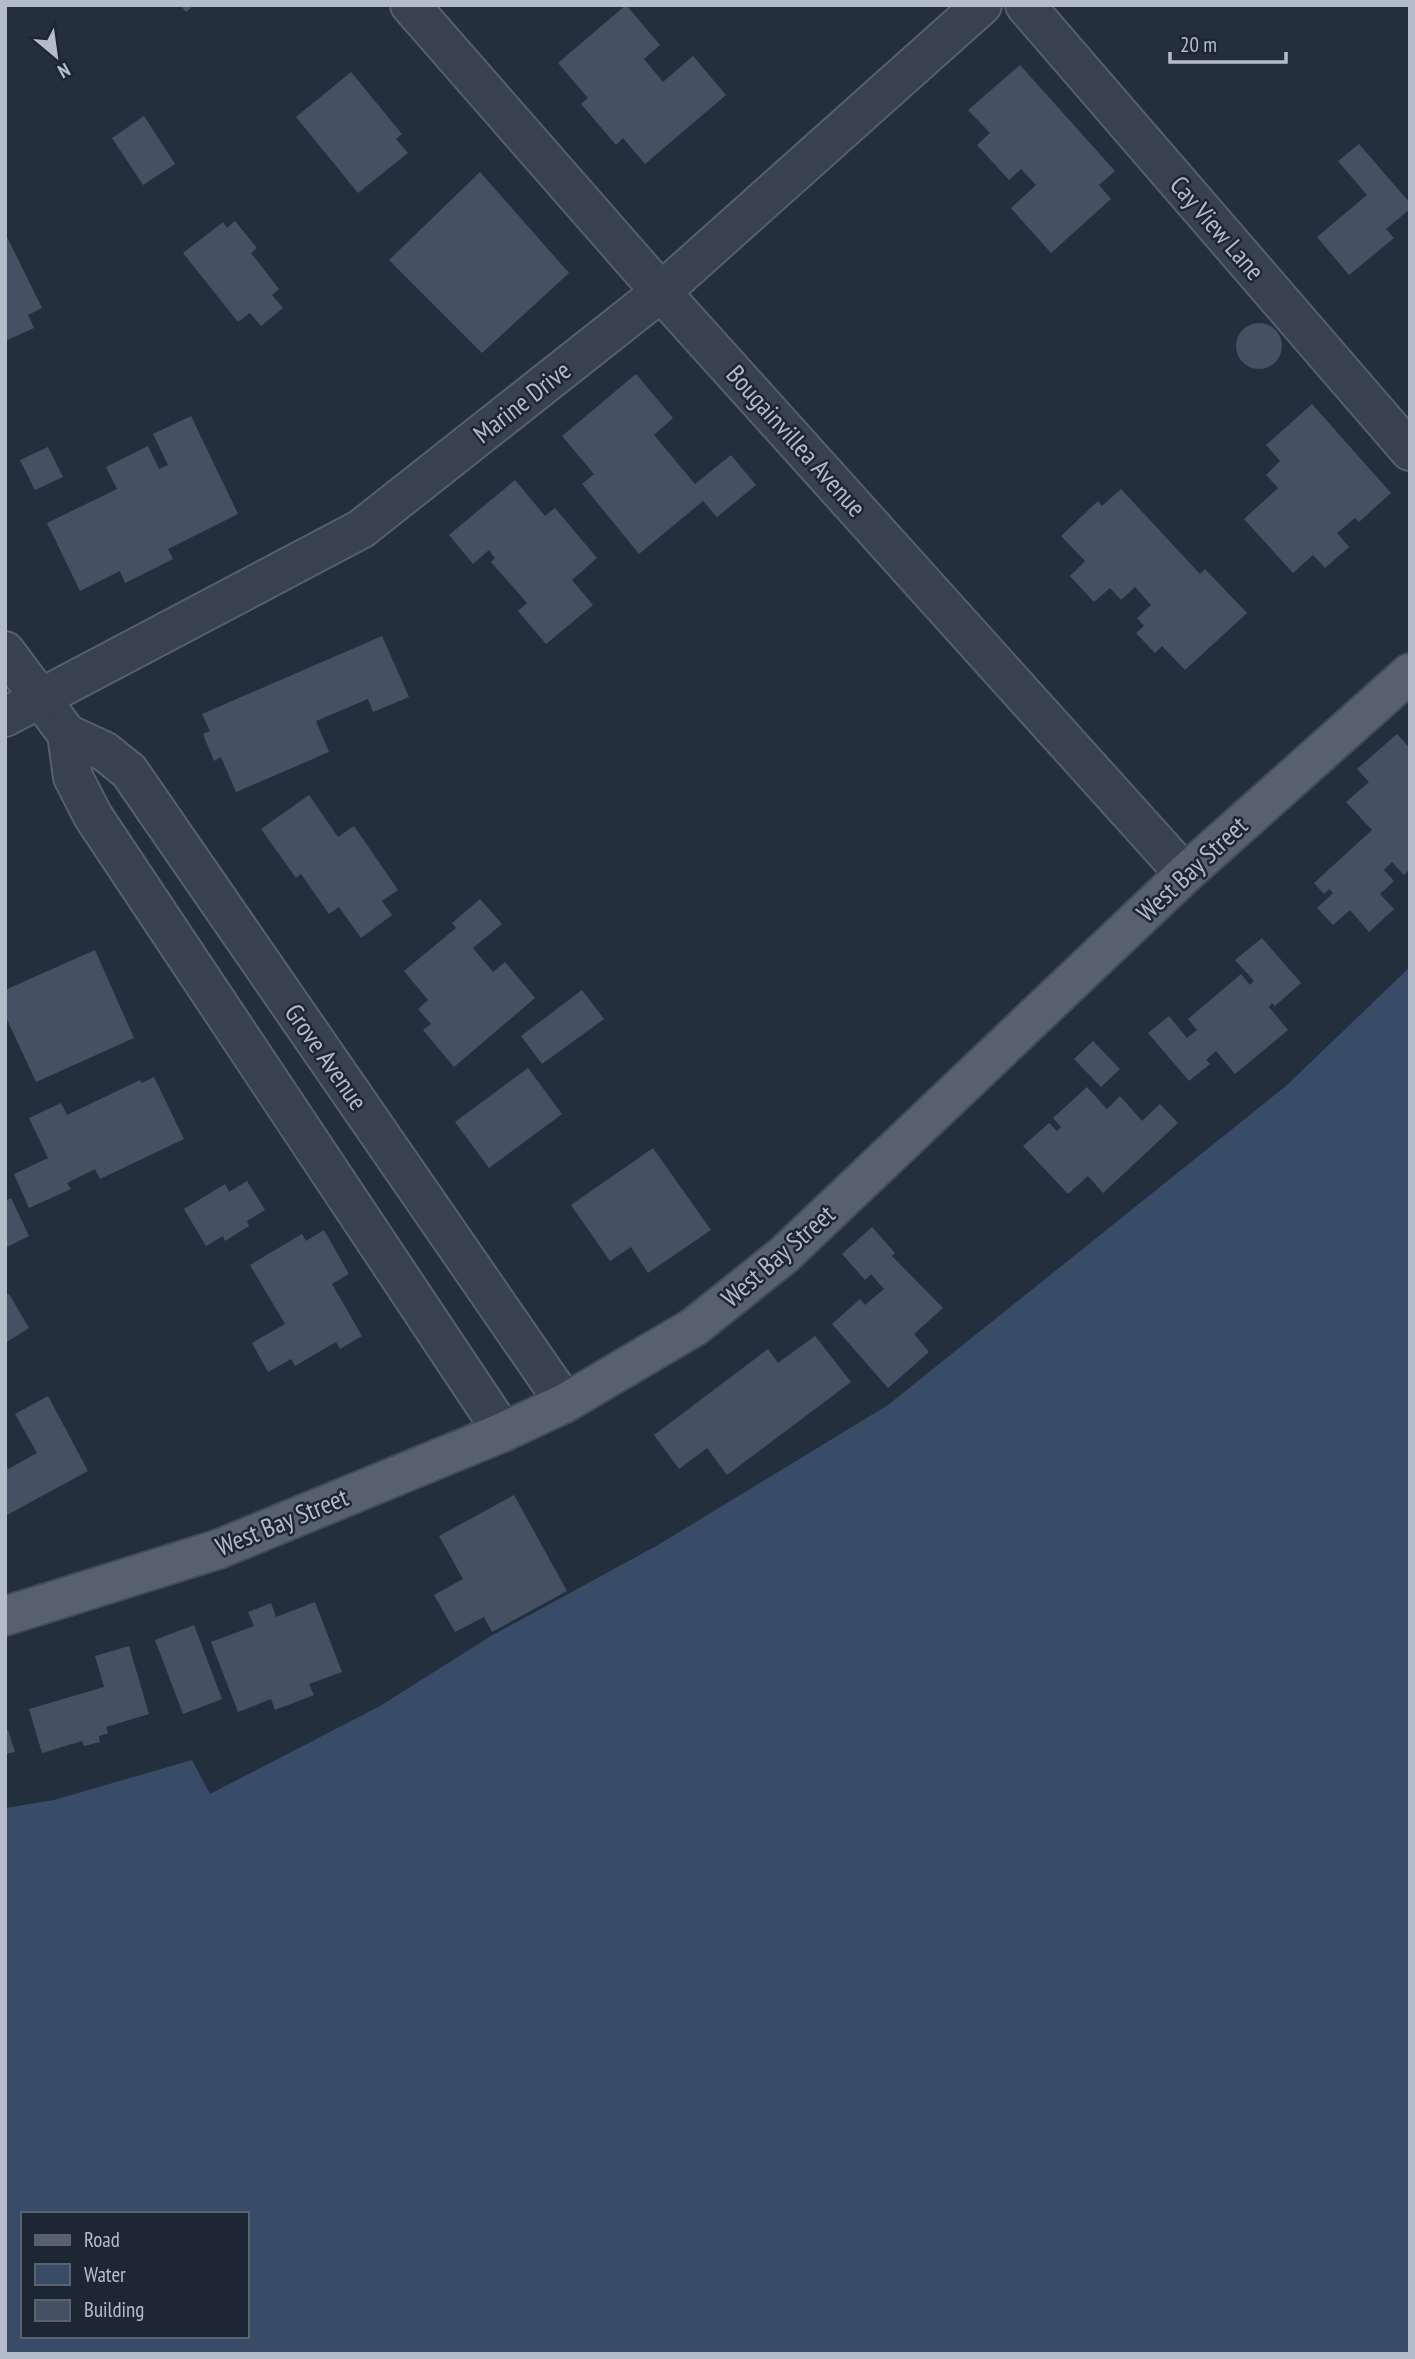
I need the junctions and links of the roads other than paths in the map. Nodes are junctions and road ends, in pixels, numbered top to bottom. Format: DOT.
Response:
graph roads {
  1 [pos="410,5"];
  2 [pos="982,5"];
  3 [pos="1025,5"];
  4 [pos="662,292"];
  5 [pos="1410,451"];
  6 [pos="5,651"];
  7 [pos="1410,673"];
  8 [pos="40,698"];
  9 [pos="5,717"];
  10 [pos="67,734"];
  11 [pos="1185,874"];
  12 [pos="565,1403"];
  13 [pos="503,1432"];
  14 [pos="5,1616"];
  1 -- 4 [label="street, Bougainvillea Avenue"];
  2 -- 4 [label="street, Marine Drive"];
  3 -- 5 [label="street, Cay View Lane"];
  4 -- 8 [label="street, Marine Drive"];
  4 -- 11 [label="street, Bougainvillea Avenue"];
  6 -- 8 [label="street, Grove Avenue"];
  7 -- 11 [label="main road, West Bay Street"];
  8 -- 9 [label="street, Marine Drive"];
  8 -- 10 [label="street, Grove Avenue"];
  10 -- 12 [label="street, Grove Avenue"];
  10 -- 13 [label="street, Grove Avenue"];
  11 -- 12 [label="main road, West Bay Street"];
  12 -- 13 [label="main road, West Bay Street"];
  13 -- 14 [label="main road, West Bay Street"];
}
